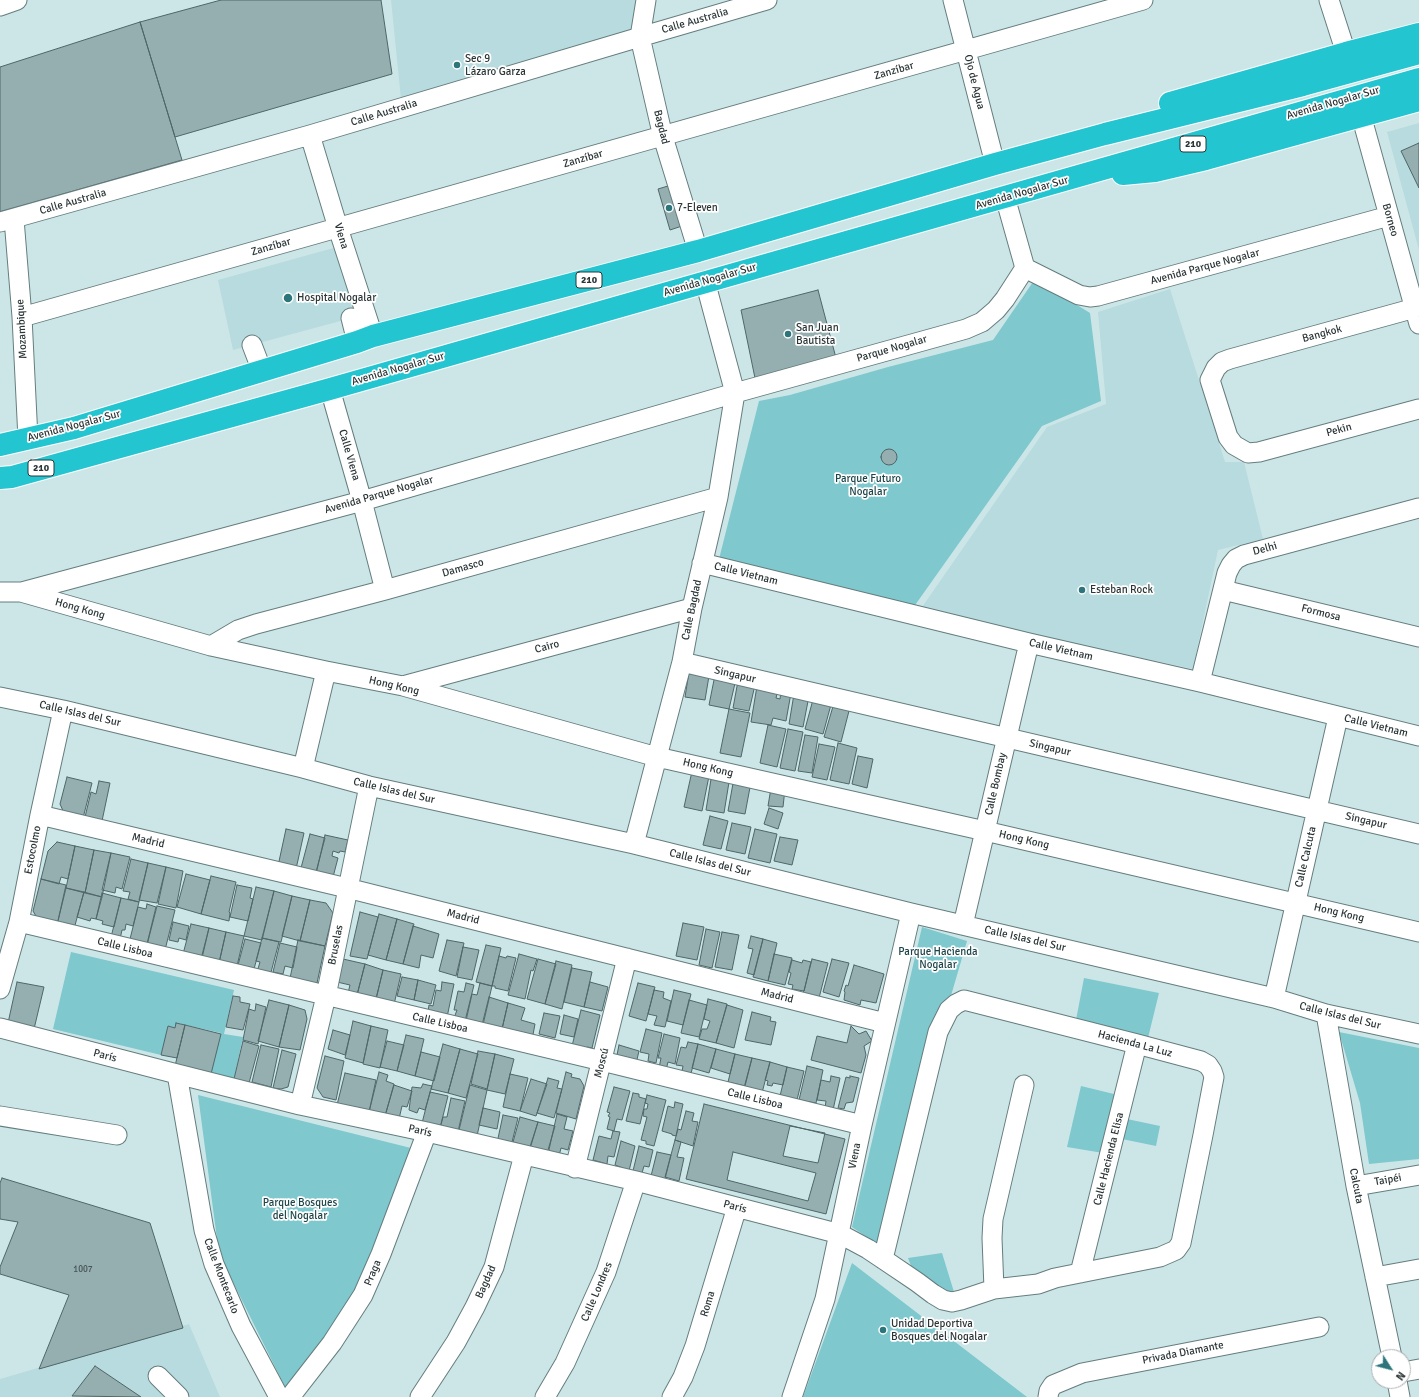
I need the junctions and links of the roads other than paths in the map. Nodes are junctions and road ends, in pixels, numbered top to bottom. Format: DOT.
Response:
graph roads {
  1 [pos="17,0"];
  2 [pos="646,0"];
  3 [pos="767,0"];
  4 [pos="953,0"];
  5 [pos="1143,0"];
  6 [pos="1329,0"];
  7 [pos="0,6"];
  8 [pos="1419,34"];
  9 [pos="640,37"];
  10 [pos="966,51"];
  11 [pos="1346,53"];
  12 [pos="1419,53"];
  13 [pos="1419,79"];
  14 [pos="1419,100"];
  15 [pos="1361,115"];
  16 [pos="1105,134"];
  17 [pos="310,135"];
  18 [pos="663,137"];
  19 [pos="995,164"];
  20 [pos="1088,174"];
  21 [pos="1005,197"];
  22 [pos="1389,216"];
  23 [pos="7,221"];
  24 [pos="338,228"];
  25 [pos="698,251"];
  26 [pos="1025,268"];
  27 [pos="705,281"];
  28 [pos="1417,316"];
  29 [pos="22,317"];
  30 [pos="352,318"];
  31 [pos="365,339"];
  32 [pos="252,345"];
  33 [pos="262,371"];
  34 [pos="330,389"];
  35 [pos="735,393"];
  36 [pos="1419,409"];
  37 [pos="28,439"];
  38 [pos="0,445"];
  39 [pos="1259,452"];
  40 [pos="4,479"];
  41 [pos="718,497"];
  42 [pos="362,501"];
  43 [pos="1419,508"];
  44 [pos="702,563"];
  45 [pos="385,590"];
  46 [pos="1223,590"];
  47 [pos="0,592"];
  48 [pos="21,592"];
  49 [pos="692,608"];
  50 [pos="1419,637"];
  51 [pos="1029,643"];
  52 [pos="212,646"];
  53 [pos="682,662"];
  54 [pos="326,671"];
  55 [pos="1200,682"];
  56 [pos="403,686"];
  57 [pos="0,697"];
  58 [pos="63,710"];
  59 [pos="1338,717"];
  60 [pos="1419,736"];
  61 [pos="1007,738"];
  62 [pos="657,757"];
  63 [pos="303,768"];
  64 [pos="369,786"];
  65 [pos="1316,810"];
  66 [pos="40,815"];
  67 [pos="985,831"];
  68 [pos="1419,834"];
  69 [pos="634,844"];
  70 [pos="347,888"];
  71 [pos="1296,903"];
  72 [pos="911,913"];
  73 [pos="19,922"];
  74 [pos="963,925"];
  75 [pos="1419,932"];
  76 [pos="628,958"];
  77 [pos="0,989"];
  78 [pos="326,996"];
  79 [pos="1274,998"];
  80 [pos="1326,1014"];
  81 [pos="885,1023"];
  82 [pos="0,1028"];
  83 [pos="1419,1034"];
  84 [pos="1137,1044"];
  85 [pos="602,1061"];
  86 [pos="177,1074"];
  87 [pos="1024,1085"];
  88 [pos="300,1105"];
  89 [pos="0,1116"];
  90 [pos="862,1125"];
  91 [pos="428,1132"];
  92 [pos="117,1135"];
  93 [pos="524,1155"];
  94 [pos="575,1168"];
  95 [pos="1419,1175"];
  96 [pos="636,1181"];
  97 [pos="1356,1186"];
  98 [pos="737,1207"];
  99 [pos="840,1234"];
  100 [pos="883,1259"];
  101 [pos="1419,1269"];
  102 [pos="1080,1273"];
  103 [pos="1375,1277"];
  104 [pos="994,1289"];
  105 [pos="1319,1327"];
  106 [pos="1390,1349"];
  107 [pos="158,1376"];
  108 [pos="1049,1392"];
  109 [pos="179,1397"];
  110 [pos="279,1397"];
  111 [pos="290,1397"];
  112 [pos="420,1397"];
  113 [pos="545,1397"];
  114 [pos="672,1397"];
  115 [pos="792,1397"];
  1 -- 7 [label="street"];
  2 -- 9 [label="street, Bagdad"];
  3 -- 9 [label="street, Calle Australia"];
  4 -- 10 [label="street, Ojo de Agua"];
  5 -- 10 [label="street, Zanzíbar"];
  6 -- 11 [label="street"];
  8 -- 11 [label="highway"];
  9 -- 17 [label="street, Calle Australia"];
  9 -- 18 [label="street, Bagdad"];
  10 -- 18 [label="street, Zanzíbar"];
  10 -- 19 [label="street, Ojo de Agua"];
  11 -- 16 [label="highway"];
  12 -- 16 [label="highway, Avenida Nogalar Sur / 210"];
  13 -- 20 [label="highway, Avenida Nogalar Sur / 210"];
  14 -- 15 [label="highway"];
  15 -- 20 [label="highway"];
  15 -- 22 [label="street, Borneo"];
  16 -- 19 [label="highway, Avenida Nogalar Sur / 210"];
  17 -- 23 [label="street, Calle Australia"];
  17 -- 24 [label="street, Viena"];
  18 -- 24 [label="street, Zanzíbar"];
  18 -- 25 [label="street, Bagdad"];
  19 -- 25 [label="highway, Avenida Nogalar Sur / 210"];
  20 -- 21 [label="highway, Avenida Nogalar Sur / 210"];
  21 -- 26 [label="street"];
  21 -- 27 [label="highway, Avenida Nogalar Sur / 210"];
  22 -- 26 [label="street, Avenida Parque Nogalar"];
  22 -- 28 [label="street, Borneo"];
  23 -- 29 [label="street, Mozambique"];
  24 -- 29 [label="street, Zanzíbar"];
  24 -- 31 [label="street, Viena"];
  25 -- 31 [label="highway, Avenida Nogalar Sur / 210"];
  26 -- 35 [label="street, Parque Nogalar"];
  27 -- 34 [label="highway, Avenida Nogalar Sur / 210"];
  27 -- 35 [label="street, Calle Bagdad"];
  28 -- 39 [label="street, Bangkok"];
  29 -- 37 [label="street, Mozambique"];
  30 -- 31 [label="street"];
  31 -- 33 [label="highway, Avenida Nogalar Sur / 210"];
  32 -- 33 [label="street"];
  33 -- 37 [label="highway, Avenida Nogalar Sur / 210"];
  34 -- 40 [label="highway, Avenida Nogalar Sur / 210"];
  34 -- 42 [label="street, Calle Viena"];
  35 -- 41 [label="street, Calle Bagdad"];
  35 -- 42 [label="street, Avenida Parque Nogalar"];
  36 -- 39 [label="street, Pekin"];
  37 -- 38 [label="highway, Avenida Nogalar Sur / 210"];
  41 -- 44 [label="street, Calle Bagdad"];
  41 -- 45 [label="street, Damasco"];
  42 -- 45 [label="street, Calle Viena"];
  42 -- 48 [label="street, Avenida Parque Nogalar"];
  43 -- 46 [label="street, Delhi"];
  44 -- 49 [label="street, Calle Bagdad"];
  44 -- 51 [label="street, Calle Vietnam"];
  45 -- 52 [label="street, Damasco"];
  46 -- 50 [label="street, Formosa"];
  46 -- 55 [label="street, Delhi"];
  47 -- 48 [label="street, Hong Kong"];
  48 -- 52 [label="street, Hong Kong"];
  49 -- 53 [label="street, Calle Bagdad"];
  49 -- 56 [label="street, Cairo"];
  51 -- 55 [label="street, Calle Vietnam"];
  51 -- 61 [label="street, Calle Bombay"];
  52 -- 54 [label="street, Hong Kong"];
  53 -- 61 [label="street, Singapur"];
  53 -- 62 [label="street, Calle Bagdad"];
  54 -- 56 [label="street, Hong Kong"];
  54 -- 63 [label="street"];
  55 -- 59 [label="street, Calle Vietnam"];
  56 -- 62 [label="street, Hong Kong"];
  57 -- 58 [label="street, Calle Islas del Sur"];
  58 -- 63 [label="street, Calle Islas del Sur"];
  58 -- 66 [label="street, Estocolmo"];
  59 -- 60 [label="street, Calle Vietnam"];
  59 -- 65 [label="street, Calle Calcuta"];
  61 -- 65 [label="street, Singapur"];
  61 -- 67 [label="street, Calle Bombay"];
  62 -- 67 [label="street, Hong Kong"];
  62 -- 69 [label="street, Calle Bagdad"];
  63 -- 64 [label="street, Calle Islas del Sur"];
  64 -- 69 [label="street, Calle Islas del Sur"];
  64 -- 70 [label="street, Bruselas"];
  65 -- 68 [label="street, Singapur"];
  65 -- 71 [label="street, Calle Calcuta"];
  66 -- 70 [label="street, Madrid"];
  66 -- 73 [label="street, Estocolmo"];
  67 -- 71 [label="street, Hong Kong"];
  67 -- 74 [label="street, Calle Bombay"];
  69 -- 72 [label="street, Calle Islas del Sur"];
  70 -- 76 [label="street, Madrid"];
  70 -- 78 [label="street, Bruselas"];
  71 -- 75 [label="street, Hong Kong"];
  71 -- 79 [label="street, Calle Calcuta"];
  72 -- 74 [label="street, Calle Islas del Sur"];
  72 -- 81 [label="street, Viena"];
  73 -- 77 [label="street, Estocolmo"];
  73 -- 78 [label="street, Calle Lisboa"];
  74 -- 79 [label="street, Calle Islas del Sur"];
  76 -- 81 [label="street, Madrid"];
  76 -- 85 [label="street, Moscú"];
  78 -- 85 [label="street, Calle Lisboa"];
  78 -- 88 [label="street, Bruselas"];
  79 -- 80 [label="street, Calle Islas del Sur"];
  80 -- 83 [label="street, Calle Islas del Sur"];
  80 -- 97 [label="street, Calcuta"];
  81 -- 90 [label="street, Viena"];
  82 -- 86 [label="street, París"];
  84 -- 100 [label="street, Hacienda La Luz"];
  84 -- 102 [label="street, Calle Hacienda Elisa"];
  84 -- 102 [label="street, Hacienda La Luz"];
  85 -- 90 [label="street, Calle Lisboa"];
  85 -- 94 [label="street, Moscú"];
  86 -- 88 [label="street, París"];
  86 -- 110 [label="street, Calle Montecarlo"];
  87 -- 104 [label="street"];
  88 -- 91 [label="street, París"];
  89 -- 92 [label="street"];
  90 -- 99 [label="street, Viena"];
  91 -- 93 [label="street, París"];
  91 -- 111 [label="street, Praga"];
  93 -- 94 [label="street, París"];
  93 -- 112 [label="street, Bagdad"];
  94 -- 96 [label="street, París"];
  95 -- 97 [label="street, Taipéi"];
  96 -- 98 [label="street, París"];
  96 -- 113 [label="street, Calle Londres"];
  97 -- 103 [label="street, Calcuta"];
  98 -- 99 [label="street, París"];
  98 -- 114 [label="street, Roma"];
  99 -- 100 [label="street, Hacienda La Luz"];
  99 -- 115 [label="street, Viena"];
  100 -- 104 [label="street, Hacienda La Luz"];
  101 -- 103 [label="street"];
  102 -- 104 [label="street, Hacienda La Luz"];
  103 -- 106 [label="street, Calcuta"];
  105 -- 108 [label="street, Privada Diamante"];
  107 -- 109 [label="street"];
}
